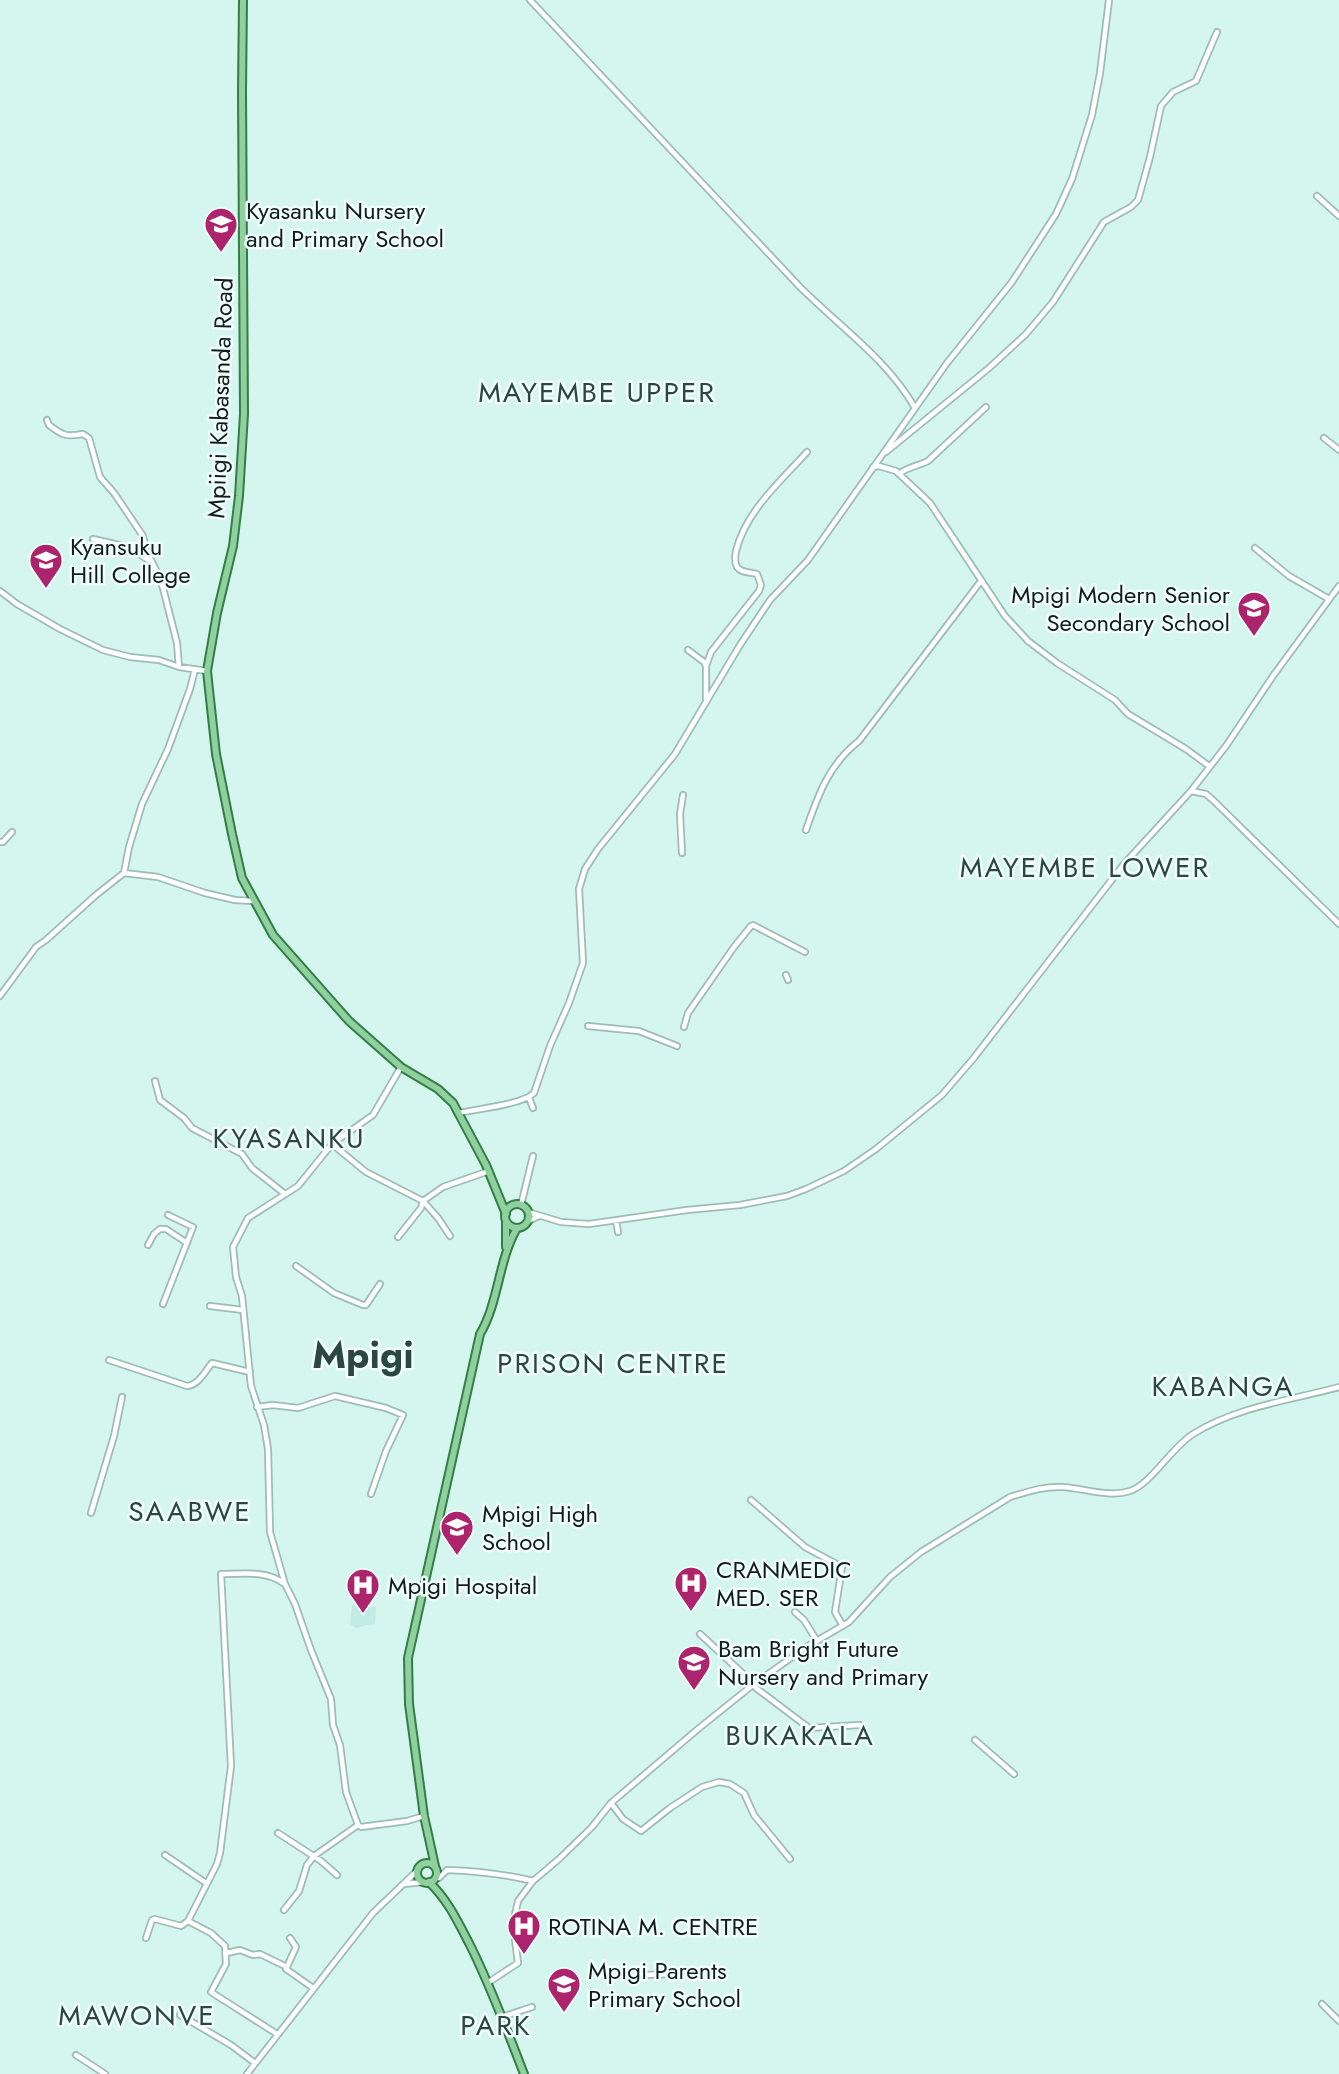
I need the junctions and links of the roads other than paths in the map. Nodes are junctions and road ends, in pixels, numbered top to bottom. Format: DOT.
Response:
graph roads {
  1 [pos="243,0"];
  2 [pos="530,0"];
  3 [pos="1109,0"];
  4 [pos="1217,32"];
  5 [pos="1317,197"];
  6 [pos="1339,216"];
  7 [pos="986,407"];
  8 [pos="915,408"];
  9 [pos="47,420"];
  10 [pos="1324,438"];
  11 [pos="1339,450"];
  12 [pos="807,452"];
  13 [pos="883,455"];
  14 [pos="873,467"];
  15 [pos="899,474"];
  16 [pos="93,539"];
  17 [pos="1255,548"];
  18 [pos="150,562"];
  19 [pos="981,581"];
  20 [pos="1339,586"];
  21 [pos="0,591"];
  22 [pos="1329,599"];
  23 [pos="688,650"];
  24 [pos="705,666"];
  25 [pos="179,667"];
  26 [pos="195,669"];
  27 [pos="207,671"];
  28 [pos="706,702"];
  29 [pos="1209,766"];
  30 [pos="1191,791"];
  31 [pos="683,796"];
  32 [pos="806,830"];
  33 [pos="12,832"];
  34 [pos="0,842"];
  35 [pos="682,853"];
  36 [pos="124,873"];
  37 [pos="253,901"];
  38 [pos="1339,924"];
  39 [pos="804,952"];
  40 [pos="0,996"];
  41 [pos="588,1026"];
  42 [pos="684,1027"];
  43 [pos="677,1046"];
  44 [pos="401,1067"];
  45 [pos="155,1082"];
  46 [pos="529,1098"];
  47 [pos="533,1108"];
  48 [pos="459,1113"];
  49 [pos="332,1144"];
  50 [pos="533,1156"];
  51 [pos="489,1171"];
  52 [pos="285,1194"];
  53 [pos="499,1195"];
  54 [pos="423,1201"];
  55 [pos="517,1205"];
  56 [pos="528,1212"];
  57 [pos="168,1216"];
  58 [pos="506,1216"];
  59 [pos="540,1216"];
  60 [pos="528,1221"];
  61 [pos="616,1221"];
  62 [pos="517,1228"];
  63 [pos="618,1232"];
  64 [pos="450,1236"];
  65 [pos="398,1237"];
  66 [pos="187,1243"];
  67 [pos="148,1245"];
  68 [pos="506,1256"];
  69 [pos="296,1266"];
  70 [pos="380,1283"];
  71 [pos="163,1304"];
  72 [pos="210,1306"];
  73 [pos="243,1310"];
  74 [pos="109,1360"];
  75 [pos="250,1372"];
  76 [pos="1339,1387"];
  77 [pos="122,1397"];
  78 [pos="257,1407"];
  79 [pos="371,1494"];
  80 [pos="751,1500"];
  81 [pos="91,1513"];
  82 [pos="285,1584"];
  83 [pos="795,1612"];
  84 [pos="843,1626"];
  85 [pos="700,1634"];
  86 [pos="817,1641"];
  87 [pos="754,1684"];
  88 [pos="860,1725"];
  89 [pos="975,1740"];
  90 [pos="1014,1774"];
  91 [pos="611,1803"];
  92 [pos="424,1816"];
  93 [pos="358,1825"];
  94 [pos="278,1833"];
  95 [pos="432,1845"];
  96 [pos="165,1855"];
  97 [pos="314,1856"];
  98 [pos="790,1859"];
  99 [pos="424,1863"];
  100 [pos="435,1866"];
  101 [pos="418,1870"];
  102 [pos="337,1875"];
  103 [pos="438,1877"];
  104 [pos="533,1881"];
  105 [pos="427,1882"];
  106 [pos="206,1883"];
  107 [pos="404,1884"];
  108 [pos="442,1895"];
  109 [pos="285,1910"];
  110 [pos="188,1921"];
  111 [pos="146,1938"];
  112 [pos="290,1938"];
  113 [pos="227,1953"];
  114 [pos="285,1966"];
  115 [pos="677,1974"];
  116 [pos="642,1975"];
  117 [pos="489,1982"];
  118 [pos="313,1987"];
  119 [pos="1322,2004"];
  120 [pos="532,2007"];
  121 [pos="180,2015"];
  122 [pos="502,2017"];
  123 [pos="1339,2021"];
  124 [pos="277,2034"];
  125 [pos="76,2054"];
  126 [pos="256,2063"];
  127 [pos="105,2074"];
  128 [pos="247,2074"];
  129 [pos="524,2074"];
  1 -- 27 [label="main road, Mpiigi Kabasanda Road"];
  2 -- 8 [label="street"];
  3 -- 8 [label="street"];
  4 -- 13 [label="street"];
  5 -- 6 [label="street"];
  7 -- 15 [label="street"];
  8 -- 13 [label="street"];
  9 -- 18 [label="street"];
  10 -- 11 [label="street"];
  12 -- 24 [label="street"];
  13 -- 14 [label="street"];
  14 -- 15 [label="street"];
  14 -- 28 [label="street"];
  15 -- 19 [label="street"];
  16 -- 18 [label="street"];
  17 -- 22 [label="street"];
  18 -- 25 [label="street"];
  19 -- 29 [label="street"];
  19 -- 32 [label="street"];
  20 -- 22 [label="street"];
  21 -- 25 [label="street"];
  22 -- 29 [label="street"];
  23 -- 24 [label="street"];
  24 -- 28 [label="street"];
  25 -- 26 [label="street"];
  26 -- 27 [label="street"];
  26 -- 36 [label="street"];
  27 -- 37 [label="main road, Mpiigi Kabasanda Road"];
  28 -- 46 [label="street"];
  29 -- 30 [label="street"];
  30 -- 38 [label="street"];
  30 -- 61 [label="street"];
  31 -- 35 [label="street"];
  33 -- 34 [label="street"];
  36 -- 37 [label="street"];
  36 -- 40 [label="street"];
  37 -- 44 [label="main road, Mpiigi Kabasanda Road"];
  39 -- 42 [label="street"];
  41 -- 43 [label="street"];
  44 -- 48 [label="main road, Mpiigi Kabasanda Road"];
  44 -- 49 [label="street"];
  45 -- 52 [label="street"];
  46 -- 47 [label="street"];
  46 -- 48 [label="street"];
  48 -- 51 [label="main road, Mpiigi Kabasanda Road"];
  49 -- 52 [label="street"];
  49 -- 54 [label="street"];
  50 -- 55 [label="street"];
  51 -- 53 [label="main road, Mpiigi Kabasanda Road"];
  51 -- 54 [label="street"];
  52 -- 73 [label="street"];
  53 -- 55 [label="main road"];
  53 -- 58 [label="main road, Mpiigi Kabasanda Road"];
  54 -- 64 [label="street"];
  54 -- 65 [label="street"];
  55 -- 56 [label="main road"];
  55 -- 58 [label="main road"];
  56 -- 59 [label="street"];
  56 -- 60 [label="main road"];
  57 -- 66 [label="street"];
  58 -- 62 [label="main road"];
  58 -- 68 [label="main road, Mpiigi Kabasanda Road"];
  59 -- 60 [label="street"];
  59 -- 61 [label="street"];
  60 -- 62 [label="main road"];
  61 -- 63 [label="street"];
  62 -- 68 [label="main road, Mpiigi Kabasanda Road"];
  66 -- 67 [label="street"];
  66 -- 71 [label="street"];
  68 -- 92 [label="main road, Mpiigi Kabasanda Road"];
  69 -- 70 [label="street"];
  72 -- 73 [label="street"];
  73 -- 75 [label="street"];
  74 -- 75 [label="street"];
  75 -- 78 [label="street"];
  76 -- 84 [label="street"];
  77 -- 81 [label="street"];
  78 -- 79 [label="street"];
  78 -- 82 [label="street"];
  80 -- 84 [label="street"];
  82 -- 93 [label="street"];
  82 -- 106 [label="street"];
  83 -- 86 [label="street"];
  84 -- 86 [label="street"];
  85 -- 87 [label="street"];
  86 -- 87 [label="street"];
  87 -- 88 [label="street"];
  87 -- 91 [label="street"];
  89 -- 90 [label="street"];
  91 -- 98 [label="street"];
  91 -- 104 [label="street"];
  92 -- 93 [label="street"];
  92 -- 95 [label="main road, Mpiigi Kabasanda Road"];
  93 -- 97 [label="street"];
  94 -- 97 [label="street"];
  95 -- 99 [label="main road"];
  95 -- 100 [label="main road, Mpiigi Kabasanda Road"];
  96 -- 106 [label="street"];
  97 -- 102 [label="street"];
  97 -- 109 [label="street"];
  99 -- 100 [label="main road"];
  99 -- 101 [label="main road"];
  100 -- 103 [label="main road"];
  101 -- 105 [label="main road"];
  101 -- 107 [label="street"];
  103 -- 104 [label="street"];
  103 -- 105 [label="main road"];
  103 -- 108 [label="main road"];
  104 -- 117 [label="street"];
  105 -- 107 [label="street"];
  105 -- 108 [label="main road"];
  106 -- 110 [label="street"];
  107 -- 118 [label="street"];
  108 -- 117 [label="main road"];
  110 -- 111 [label="street"];
  110 -- 113 [label="street"];
  112 -- 114 [label="street"];
  113 -- 114 [label="street"];
  113 -- 124 [label="street"];
  114 -- 118 [label="street"];
  115 -- 116 [label="street"];
  117 -- 122 [label="main road"];
  118 -- 124 [label="street"];
  119 -- 123 [label="street"];
  120 -- 122 [label="street"];
  121 -- 126 [label="street"];
  122 -- 129 [label="main road"];
  124 -- 126 [label="street"];
  125 -- 127 [label="street"];
  126 -- 128 [label="street"];
}
